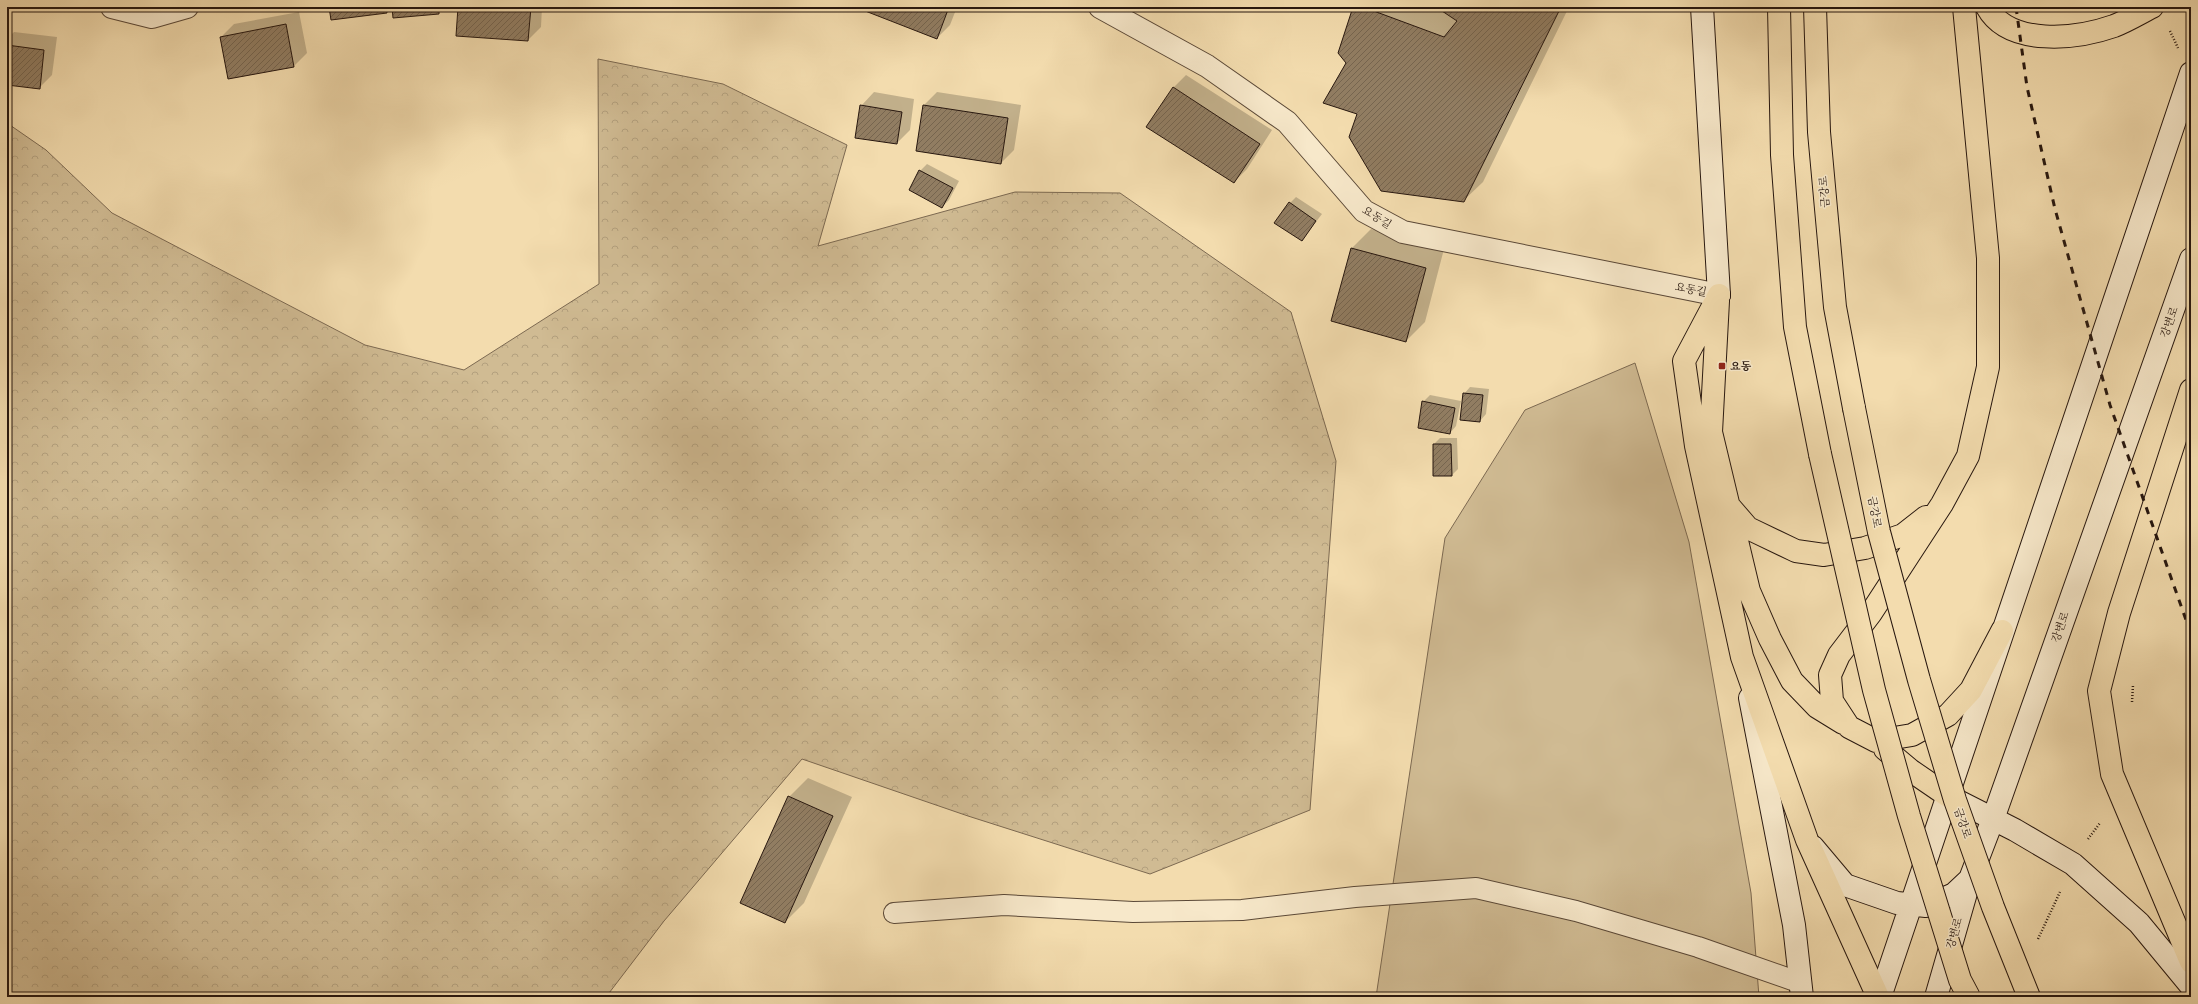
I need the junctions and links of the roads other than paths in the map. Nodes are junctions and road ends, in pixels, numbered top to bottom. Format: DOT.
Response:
graph roads {
  1 [pos="112,7"];
  2 [pos="187,7"];
  3 [pos="1100,7"];
  4 [pos="1702,7"];
  5 [pos="1779,7"];
  6 [pos="1815,7"];
  7 [pos="1964,7"];
  8 [pos="1987,7"];
  9 [pos="2152,7"];
  10 [pos="2191,73"];
  11 [pos="2191,259"];
  12 [pos="1718,295"];
  13 [pos="2191,390"];
  14 [pos="1696,446"];
  15 [pos="1727,504"];
  16 [pos="1942,504"];
  17 [pos="2002,631"];
  18 [pos="1742,657"];
  19 [pos="1849,727"];
  20 [pos="1876,741"];
  21 [pos="1948,796"];
  22 [pos="1993,819"];
  23 [pos="1807,840"];
  24 [pos="1970,879"];
  25 [pos="1912,905"];
  26 [pos="894,913"];
  27 [pos="2191,962"];
  28 [pos="2191,986"];
  29 [pos="1802,990"];
  30 [pos="1879,997"];
  31 [pos="1936,997"];
  32 [pos="1969,997"];
  33 [pos="2029,997"];
  1 -- 2 [label="street"];
  3 -- 12 [label="street, 요동길"];
  4 -- 12 [label="street"];
  5 -- 32 [label="highway, bridge"];
  6 -- 33 [label="highway, 금강로, bridge"];
  7 -- 16 [label="highway"];
  8 -- 9 [label="highway"];
  10 -- 17 [label="street"];
  11 -- 22 [label="street, 강변로"];
  12 -- 14 [label="highway"];
  12 -- 15 [label="highway"];
  13 -- 27 [label="highway"];
  14 -- 15 [label="highway"];
  14 -- 18 [label="highway"];
  15 -- 16 [label="highway"];
  15 -- 19 [label="highway"];
  16 -- 19 [label="highway"];
  17 -- 20 [label="highway"];
  17 -- 21 [label="street"];
  18 -- 23 [label="highway"];
  18 -- 29 [label="street"];
  19 -- 20 [label="highway"];
  20 -- 21 [label="highway"];
  21 -- 22 [label="street"];
  21 -- 25 [label="street"];
  22 -- 24 [label="street, 강변로"];
  22 -- 28 [label="street"];
  23 -- 25 [label="street"];
  23 -- 30 [label="highway"];
  24 -- 25 [label="street"];
  24 -- 31 [label="street, 강변로"];
  25 -- 30 [label="street"];
  26 -- 29 [label="lane"];
}
